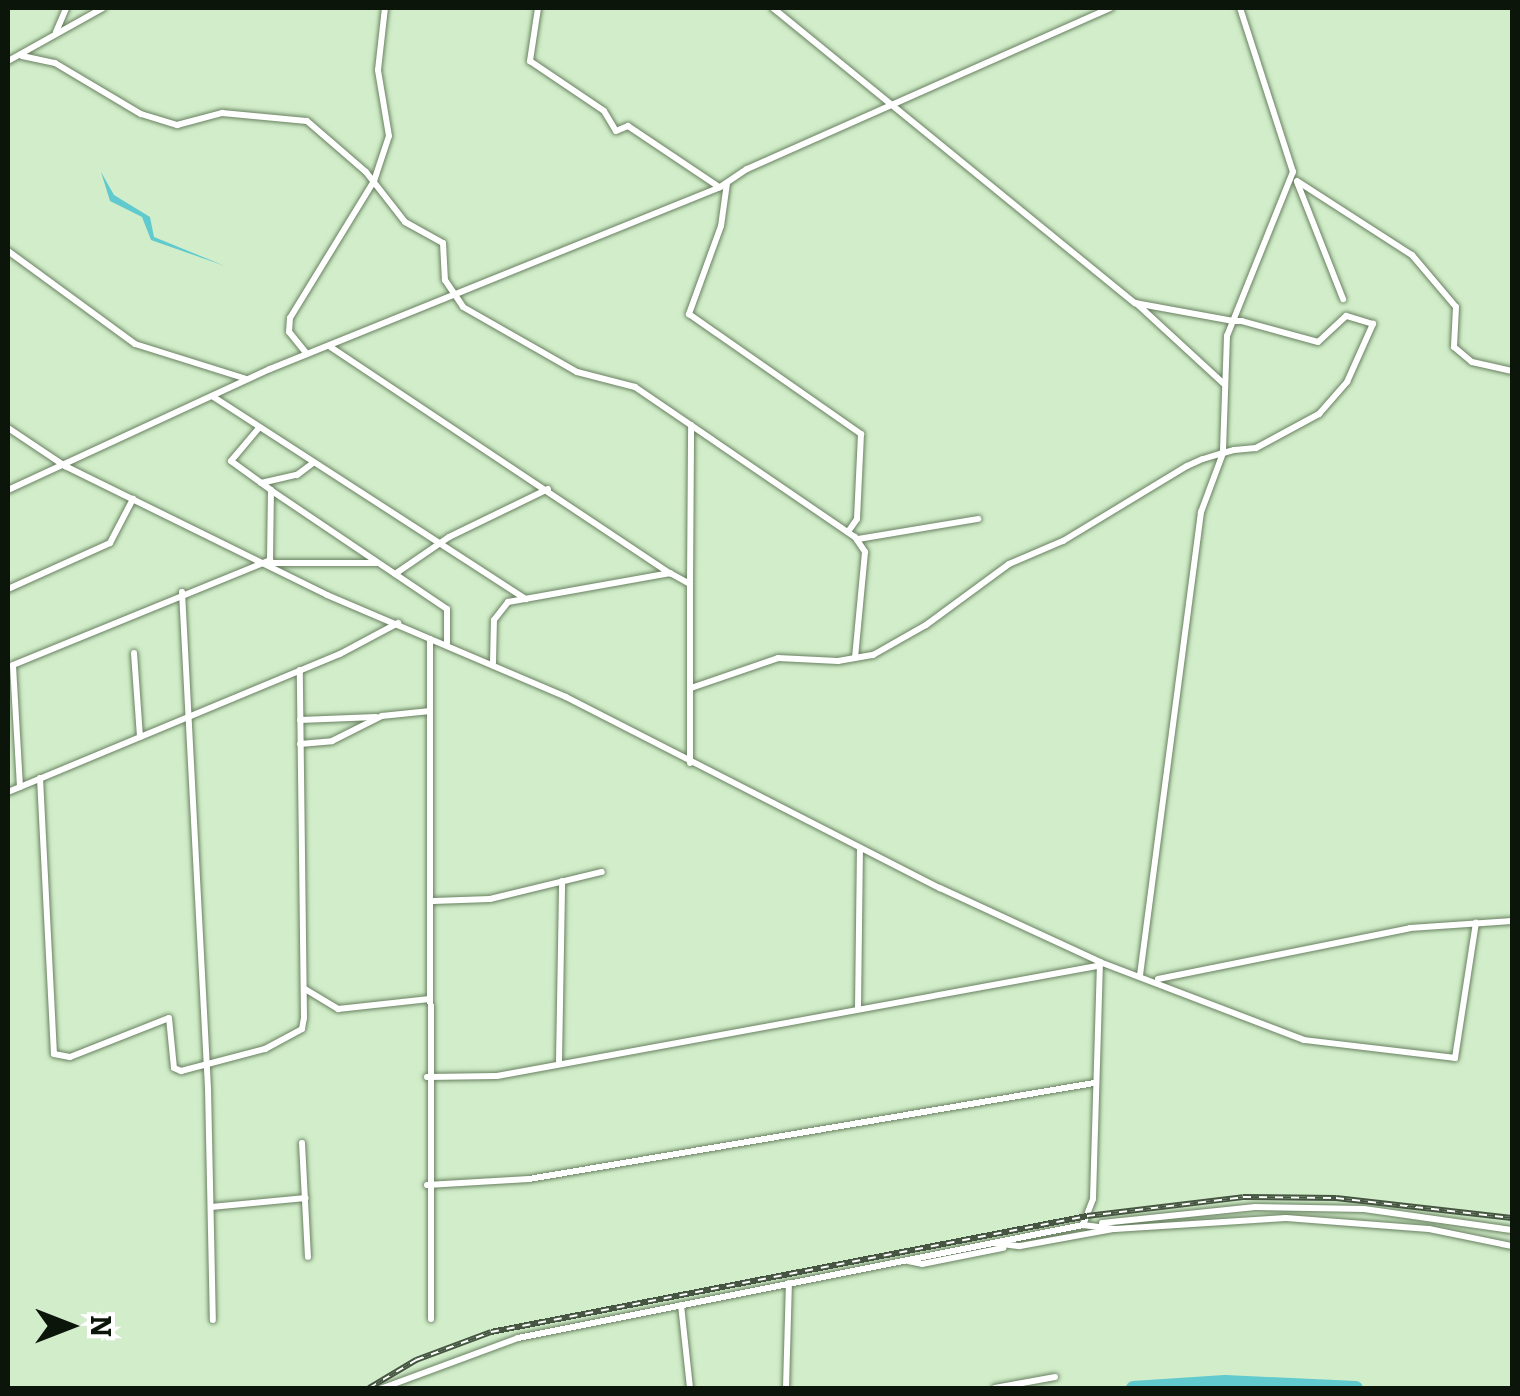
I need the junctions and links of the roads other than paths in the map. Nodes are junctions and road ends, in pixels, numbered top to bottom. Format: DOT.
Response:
graph roads {
  1 [pos="66,8"];
  2 [pos="103,8"];
  3 [pos="385,8"];
  4 [pos="538,8"];
  5 [pos="773,8"];
  6 [pos="1111,8"];
  7 [pos="1240,8"];
  8 [pos="56,32"];
  9 [pos="22,56"];
  10 [pos="8,62"];
  11 [pos="895,102"];
  12 [pos="1292,172"];
  13 [pos="374,180"];
  14 [pos="1297,182"];
  15 [pos="724,184"];
  16 [pos="8,251"];
  17 [pos="450,296"];
  18 [pos="1343,298"];
  19 [pos="1135,302"];
  20 [pos="1233,322"];
  21 [pos="328,346"];
  22 [pos="307,354"];
  23 [pos="1512,371"];
  24 [pos="248,380"];
  25 [pos="1224,384"];
  26 [pos="212,396"];
  27 [pos="690,424"];
  28 [pos="8,428"];
  29 [pos="258,429"];
  30 [pos="1223,453"];
  31 [pos="314,462"];
  32 [pos="65,466"];
  33 [pos="261,483"];
  34 [pos="548,489"];
  35 [pos="8,490"];
  36 [pos="272,490"];
  37 [pos="133,498"];
  38 [pos="978,519"];
  39 [pos="848,532"];
  40 [pos="857,540"];
  41 [pos="442,542"];
  42 [pos="266,563"];
  43 [pos="378,563"];
  44 [pos="670,573"];
  45 [pos="395,574"];
  46 [pos="690,584"];
  47 [pos="8,589"];
  48 [pos="182,592"];
  49 [pos="526,600"];
  50 [pos="399,622"];
  51 [pos="430,639"];
  52 [pos="446,643"];
  53 [pos="134,653"];
  54 [pos="855,658"];
  55 [pos="493,663"];
  56 [pos="300,670"];
  57 [pos="691,688"];
  58 [pos="430,711"];
  59 [pos="191,716"];
  60 [pos="382,716"];
  61 [pos="300,720"];
  62 [pos="140,737"];
  63 [pos="300,744"];
  64 [pos="690,764"];
  65 [pos="40,778"];
  66 [pos="20,787"];
  67 [pos="8,792"];
  68 [pos="860,848"];
  69 [pos="602,872"];
  70 [pos="562,881"];
  71 [pos="433,902"];
  72 [pos="1512,920"];
  73 [pos="1476,922"];
  74 [pos="1098,964"];
  75 [pos="1184,973"];
  76 [pos="1140,974"];
  77 [pos="1156,980"];
  78 [pos="304,988"];
  79 [pos="1184,992"];
  80 [pos="429,999"];
  81 [pos="858,1009"];
  82 [pos="559,1061"];
  83 [pos="206,1063"];
  84 [pos="427,1078"];
  85 [pos="1094,1083"];
  86 [pos="302,1143"];
  87 [pos="427,1185"];
  88 [pos="306,1198"];
  89 [pos="211,1206"];
  90 [pos="1083,1224"];
  91 [pos="1096,1224"];
  92 [pos="1115,1229"];
  93 [pos="1512,1230"];
  94 [pos="992,1242"];
  95 [pos="1512,1246"];
  96 [pos="1004,1247"];
  97 [pos="308,1257"];
  98 [pos="906,1260"];
  99 [pos="789,1283"];
  100 [pos="682,1305"];
  101 [pos="212,1320"];
  102 [pos="431,1320"];
  103 [pos="1054,1378"];
  104 [pos="383,1388"];
  105 [pos="690,1388"];
  106 [pos="786,1388"];
  107 [pos="995,1388"];
  1 -- 8 [label="street"];
  2 -- 8 [label="street"];
  3 -- 13 [label="street"];
  4 -- 15 [label="street"];
  5 -- 11 [label="street"];
  6 -- 11 [label="street"];
  7 -- 12 [label="street"];
  8 -- 9 [label="street"];
  9 -- 10 [label="street"];
  9 -- 13 [label="street"];
  11 -- 15 [label="street"];
  11 -- 19 [label="street"];
  12 -- 14 [label="street"];
  12 -- 20 [label="street"];
  13 -- 17 [label="street"];
  13 -- 22 [label="street"];
  14 -- 18 [label="street"];
  14 -- 23 [label="street"];
  15 -- 17 [label="street"];
  15 -- 39 [label="street"];
  16 -- 24 [label="street"];
  17 -- 21 [label="street"];
  17 -- 27 [label="street"];
  19 -- 20 [label="street"];
  19 -- 25 [label="street"];
  20 -- 25 [label="street"];
  20 -- 30 [label="street"];
  21 -- 22 [label="street"];
  21 -- 34 [label="street"];
  22 -- 24 [label="street"];
  24 -- 26 [label="street"];
  25 -- 30 [label="street"];
  26 -- 29 [label="street"];
  26 -- 32 [label="street"];
  27 -- 39 [label="street"];
  27 -- 46 [label="street"];
  28 -- 32 [label="street"];
  29 -- 31 [label="street"];
  29 -- 33 [label="street"];
  30 -- 54 [label="street"];
  30 -- 76 [label="street"];
  31 -- 33 [label="street"];
  31 -- 41 [label="street"];
  32 -- 35 [label="street"];
  32 -- 37 [label="street"];
  33 -- 36 [label="street"];
  34 -- 41 [label="street"];
  34 -- 44 [label="street"];
  36 -- 42 [label="street"];
  36 -- 43 [label="street"];
  37 -- 42 [label="street"];
  37 -- 47 [label="street"];
  38 -- 40 [label="street"];
  39 -- 40 [label="street"];
  40 -- 54 [label="street"];
  41 -- 45 [label="street"];
  41 -- 49 [label="street"];
  42 -- 43 [label="street"];
  42 -- 48 [label="street"];
  42 -- 50 [label="street"];
  43 -- 45 [label="street"];
  44 -- 46 [label="street"];
  44 -- 49 [label="street"];
  45 -- 52 [label="street"];
  46 -- 57 [label="street"];
  48 -- 59 [label="street"];
  48 -- 66 [label="street"];
  49 -- 55 [label="street"];
  50 -- 51 [label="street"];
  50 -- 56 [label="street"];
  51 -- 52 [label="street"];
  51 -- 58 [label="street"];
  52 -- 55 [label="street"];
  53 -- 62 [label="street"];
  54 -- 57 [label="street"];
  55 -- 64 [label="street"];
  56 -- 59 [label="street"];
  56 -- 61 [label="street"];
  57 -- 64 [label="street"];
  58 -- 60 [label="street"];
  58 -- 71 [label="street"];
  59 -- 62 [label="street"];
  59 -- 83 [label="street"];
  60 -- 61 [label="street"];
  60 -- 63 [label="street"];
  61 -- 63 [label="street"];
  62 -- 65 [label="street"];
  63 -- 78 [label="street"];
  64 -- 68 [label="street"];
  65 -- 66 [label="street"];
  65 -- 83 [label="street"];
  66 -- 67 [label="street"];
  68 -- 74 [label="street"];
  68 -- 81 [label="street"];
  69 -- 70 [label="street"];
  70 -- 71 [label="street"];
  70 -- 82 [label="street"];
  71 -- 80 [label="street"];
  72 -- 73 [label="street"];
  73 -- 75 [label="street"];
  73 -- 79 [label="street"];
  74 -- 76 [label="street"];
  74 -- 81 [label="street"];
  74 -- 85 [label="street"];
  75 -- 77 [label="street"];
  75 -- 79 [label="street"];
  76 -- 77 [label="street"];
  77 -- 79 [label="street"];
  78 -- 80 [label="street"];
  78 -- 83 [label="street"];
  80 -- 84 [label="street"];
  81 -- 82 [label="street"];
  82 -- 84 [label="street"];
  83 -- 89 [label="street"];
  84 -- 87 [label="street"];
  85 -- 87 [label="street"];
  85 -- 90 [label="street"];
  86 -- 88 [label="street"];
  87 -- 102 [label="street"];
  88 -- 89 [label="street"];
  88 -- 97 [label="street"];
  89 -- 101 [label="street"];
  90 -- 91 [label="street"];
  90 -- 94 [label="street"];
  91 -- 92 [label="street"];
  91 -- 93 [label="street"];
  92 -- 95 [label="street"];
  92 -- 96 [label="street"];
  94 -- 96 [label="street"];
  94 -- 98 [label="street"];
  96 -- 98 [label="street"];
  98 -- 99 [label="street"];
  99 -- 100 [label="street"];
  99 -- 106 [label="street"];
  100 -- 104 [label="street"];
  100 -- 105 [label="street"];
  103 -- 107 [label="street"];
}
